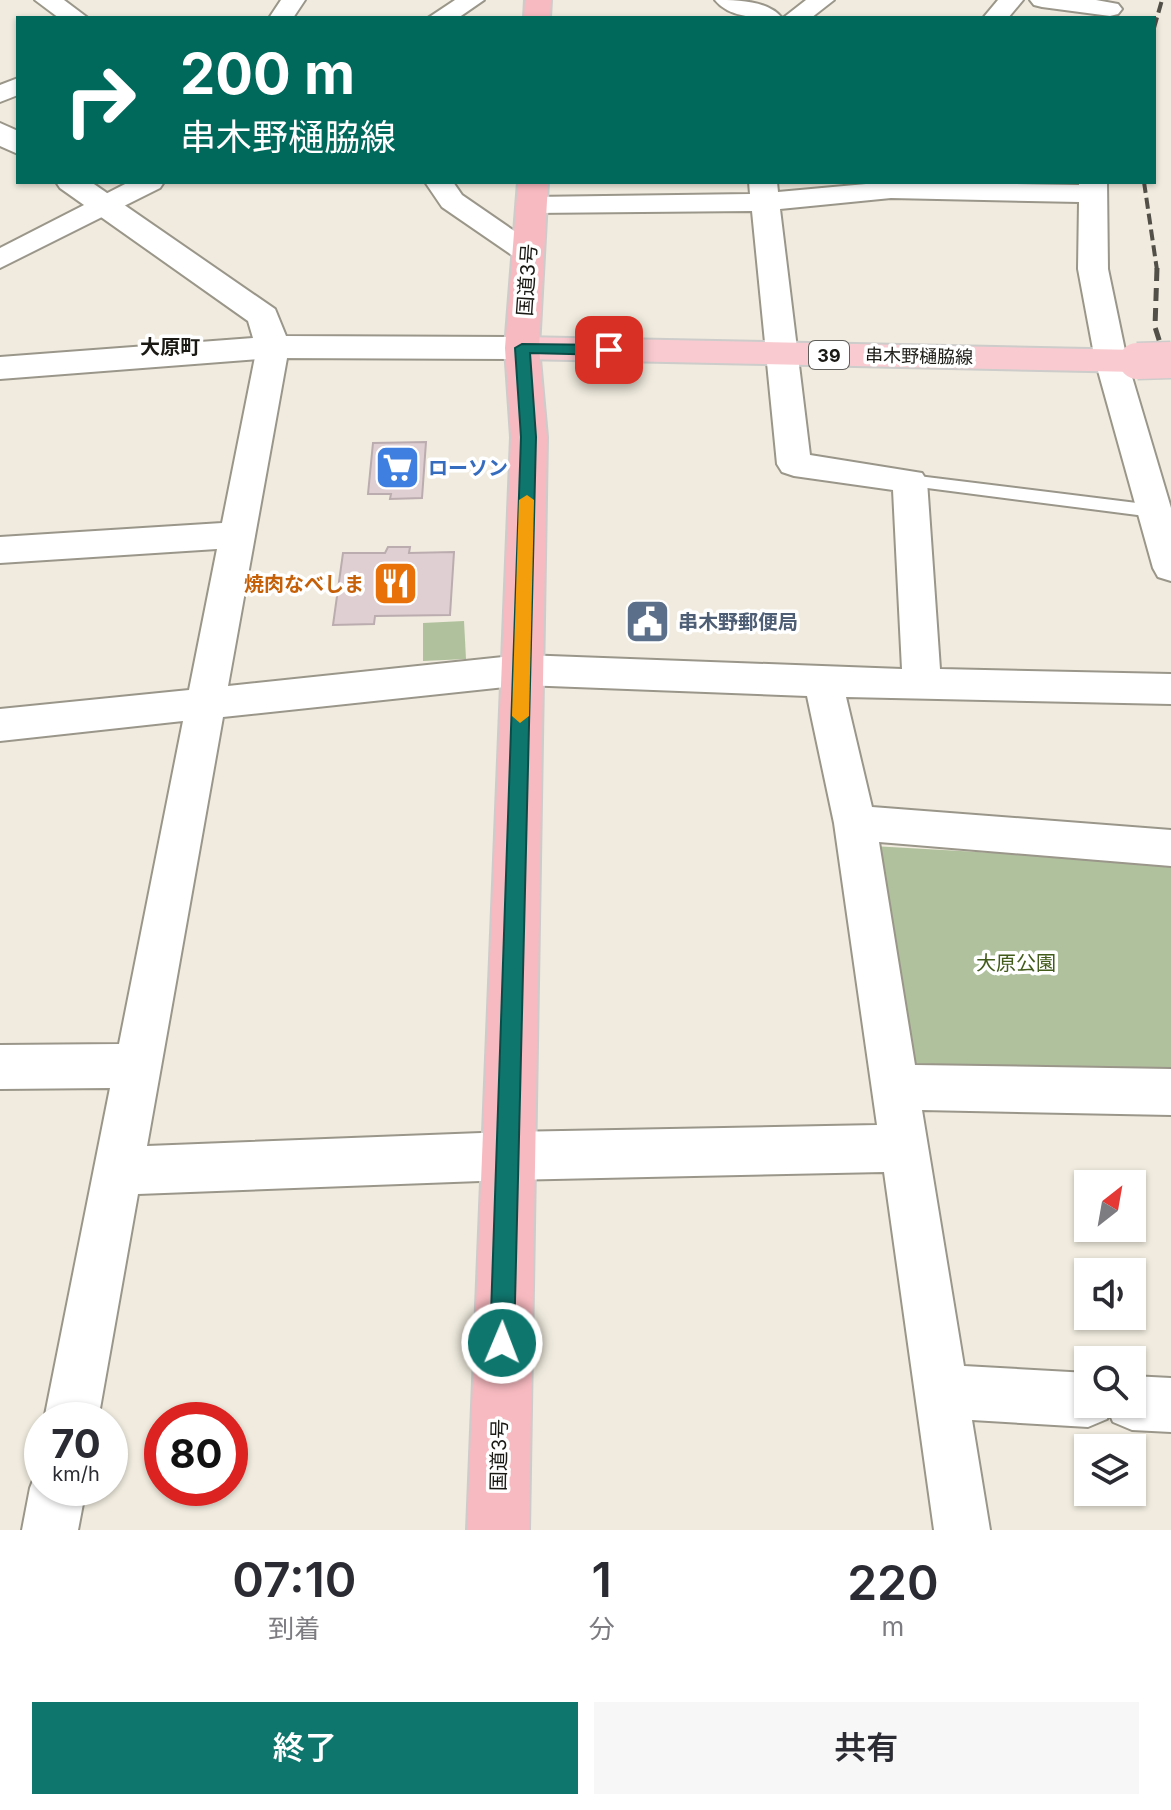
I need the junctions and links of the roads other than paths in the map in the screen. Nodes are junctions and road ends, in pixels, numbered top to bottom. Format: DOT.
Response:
graph roads {
  1 [pos="47,0"];
  2 [pos="472,0"];
  3 [pos="727,0"];
  4 [pos="822,0"];
  5 [pos="1011,0"];
  6 [pos="1042,0"];
  7 [pos="1110,9"];
  8 [pos="755,15"];
  9 [pos="73,16"];
  10 [pos="444,16"];
  11 [pos="798,16"];
  12 [pos="997,16"];
  13 [pos="74,184"];
  14 [pos="146,184"];
  15 [pos="440,184"];
  16 [pos="891,186"];
  17 [pos="1094,188"];
  18 [pos="765,192"];
  19 [pos="533,194"];
  20 [pos="105,205"];
  21 [pos="529,254"];
  22 [pos="0,259"];
  23 [pos="273,347"];
  24 [pos="522,348"];
  25 [pos="781,354"];
  26 [pos="1124,360"];
  27 [pos="1171,360"];
  28 [pos="0,368"];
  29 [pos="910,481"];
  30 [pos="1153,511"];
  31 [pos="237,535"];
  32 [pos="0,550"];
  33 [pos="1171,568"];
  34 [pos="523,670"];
  35 [pos="823,682"];
  36 [pos="922,684"];
  37 [pos="1171,689"];
  38 [pos="206,701"];
  39 [pos="0,725"];
  40 [pos="855,823"];
  41 [pos="1171,848"];
  42 [pos="136,1066"];
  43 [pos="0,1067"];
  44 [pos="894,1087"];
  45 [pos="1171,1092"];
  46 [pos="904,1148"];
  47 [pos="507,1156"];
  48 [pos="117,1171"];
  49 [pos="941,1391"];
  50 [pos="1074,1399"];
  51 [pos="74,1402"];
  52 [pos="1146,1404"];
  53 [pos="1171,1405"];
  54 [pos="55,1506"];
  55 [pos="50,1530"];
  56 [pos="498,1530"];
  57 [pos="962,1530"];
  1 -- 9 [label="street"];
  2 -- 10 [label="street"];
  3 -- 8 [label="street"];
  4 -- 11 [label="street"];
  5 -- 12 [label="street"];
  6 -- 7 [label="street"];
  13 -- 20 [label="street"];
  14 -- 20 [label="street"];
  15 -- 21 [label="street"];
  16 -- 17 [label="street"];
  16 -- 18 [label="street"];
  17 -- 26 [label="street"];
  18 -- 19 [label="street"];
  18 -- 25 [label="street"];
  19 -- 21 [label="highway, 国道3号"];
  20 -- 22 [label="street"];
  20 -- 23 [label="street"];
  21 -- 24 [label="highway, 国道3号"];
  23 -- 24 [label="street"];
  23 -- 28 [label="street"];
  23 -- 31 [label="street"];
  24 -- 25 [label="main road, 串木野樋脇線 / 39"];
  24 -- 34 [label="highway, 国道3号"];
  25 -- 26 [label="main road, 串木野樋脇線 / 39"];
  25 -- 29 [label="street"];
  26 -- 27 [label="main road, 串木野樋脇線 / 39, bridge"];
  26 -- 30 [label="street"];
  29 -- 30 [label="lane"];
  29 -- 36 [label="street"];
  30 -- 33 [label="street"];
  31 -- 32 [label="street"];
  31 -- 38 [label="street"];
  34 -- 35 [label="street"];
  34 -- 38 [label="street"];
  34 -- 47 [label="highway, 国道3号"];
  35 -- 36 [label="street"];
  35 -- 40 [label="street"];
  36 -- 37 [label="street"];
  38 -- 39 [label="street"];
  38 -- 42 [label="street"];
  40 -- 41 [label="street"];
  40 -- 44 [label="street"];
  42 -- 43 [label="street"];
  42 -- 48 [label="street"];
  44 -- 45 [label="street"];
  44 -- 46 [label="street"];
  46 -- 47 [label="street"];
  46 -- 49 [label="street"];
  47 -- 48 [label="street"];
  47 -- 56 [label="highway, 国道3号"];
  48 -- 51 [label="street"];
  49 -- 50 [label="street"];
  49 -- 57 [label="street"];
  52 -- 53 [label="street"];
  54 -- 55 [label="street"];
}
